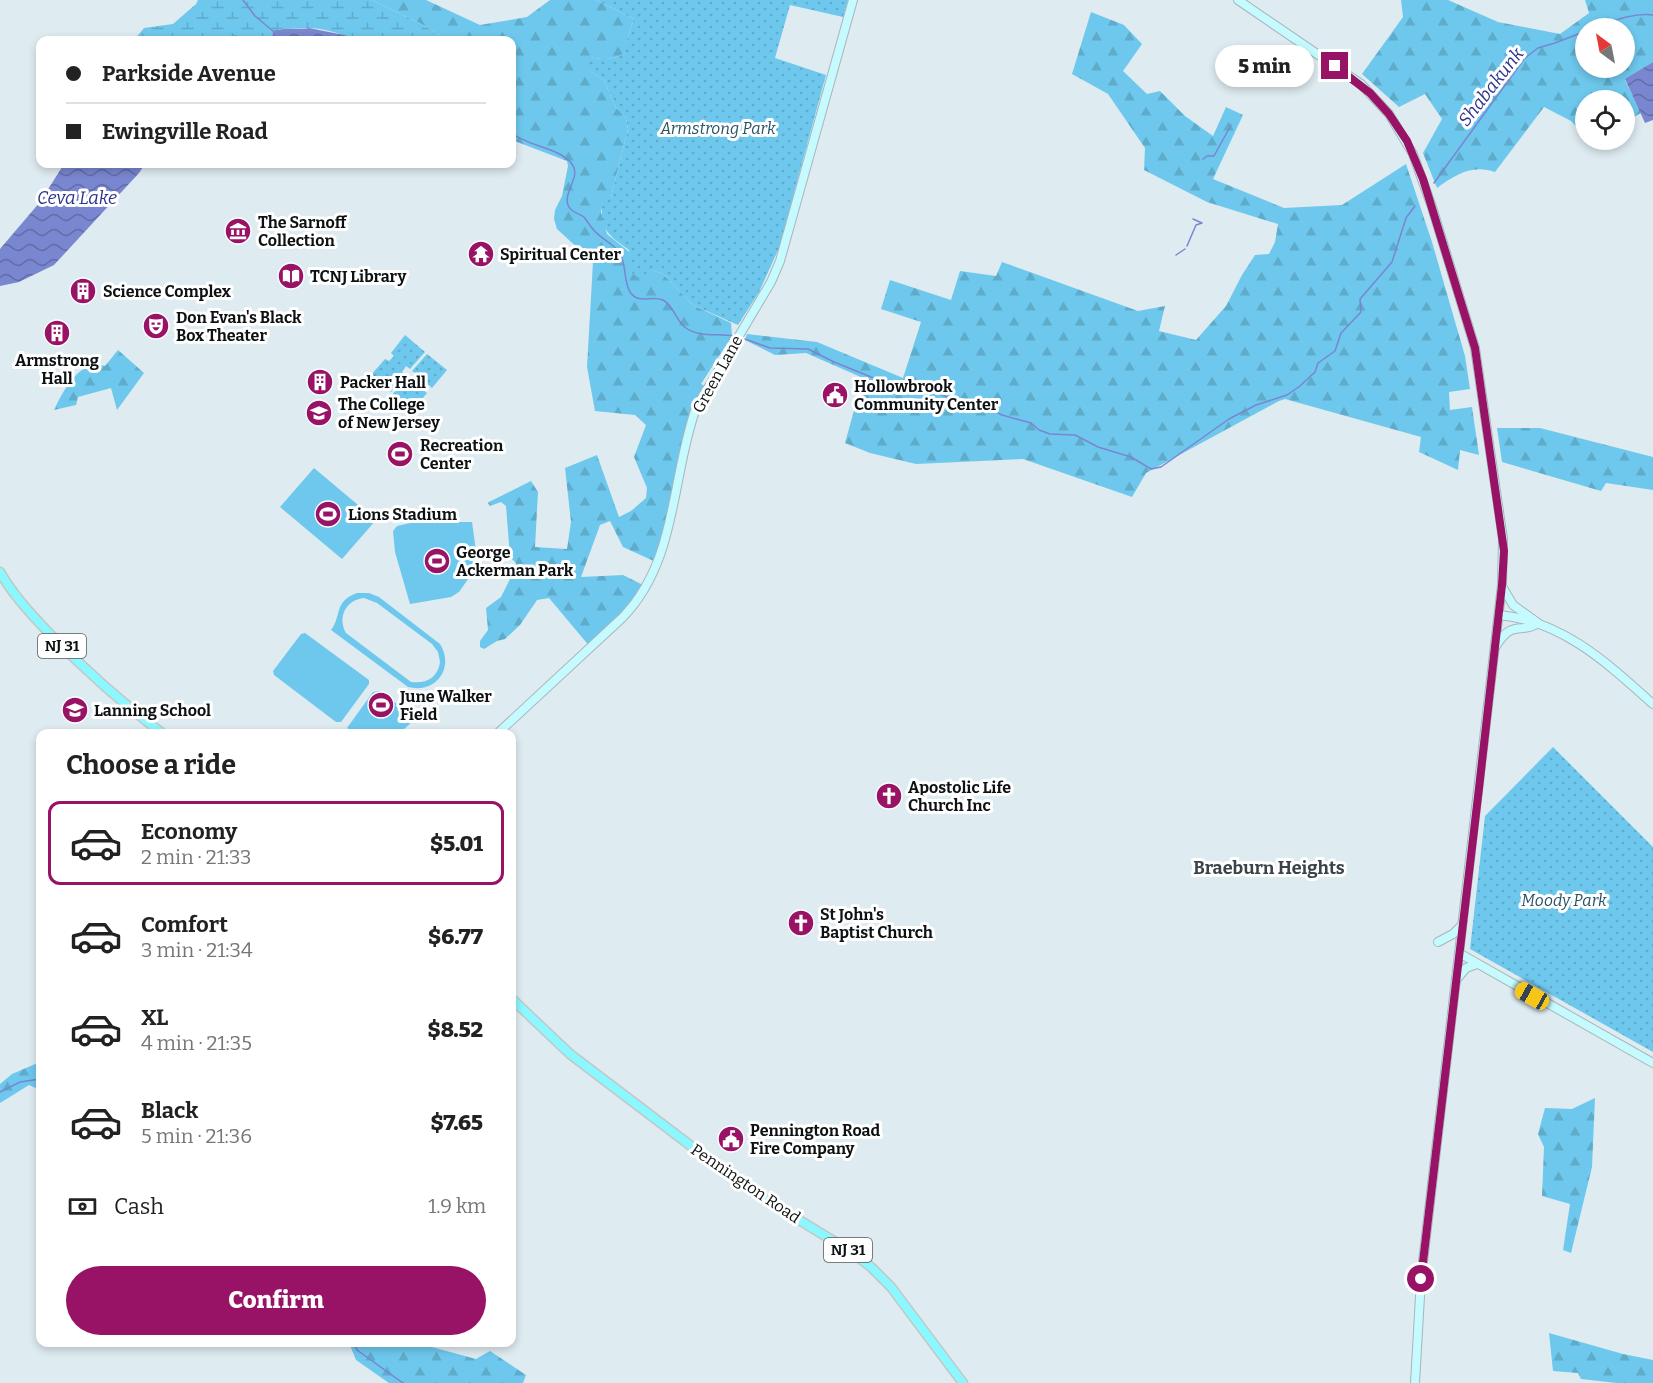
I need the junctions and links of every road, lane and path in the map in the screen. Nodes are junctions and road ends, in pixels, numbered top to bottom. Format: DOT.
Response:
graph roads {
  1 [pos="853,0"];
  2 [pos="1238,0"];
  3 [pos="0,572"];
  4 [pos="1502,585"];
  5 [pos="1499,615"];
  6 [pos="1538,623"];
  7 [pos="1495,647"];
  8 [pos="1653,704"];
  9 [pos="157,729"];
  10 [pos="502,729"];
  11 [pos="1462,923"];
  12 [pos="1438,942"];
  13 [pos="1459,953"];
  14 [pos="1477,964"];
  15 [pos="1456,981"];
  16 [pos="516,1003"];
  17 [pos="1653,1063"];
  18 [pos="963,1383"];
  19 [pos="1415,1383"];
  1 -- 10 [label="main road, Green Lane"];
  2 -- 4 [label="main road"];
  3 -- 9 [label="main road, NJ 31"];
  4 -- 5 [label="main road"];
  4 -- 6 [label="main road"];
  5 -- 6 [label="main road"];
  5 -- 7 [label="main road"];
  6 -- 7 [label="main road"];
  6 -- 8 [label="main road"];
  7 -- 11 [label="main road"];
  11 -- 12 [label="main road"];
  11 -- 13 [label="main road"];
  13 -- 14 [label="main road"];
  13 -- 15 [label="main road"];
  14 -- 15 [label="main road"];
  14 -- 17 [label="main road"];
  15 -- 19 [label="main road"];
  16 -- 18 [label="main road, Pennington Road / NJ 31"];
}
